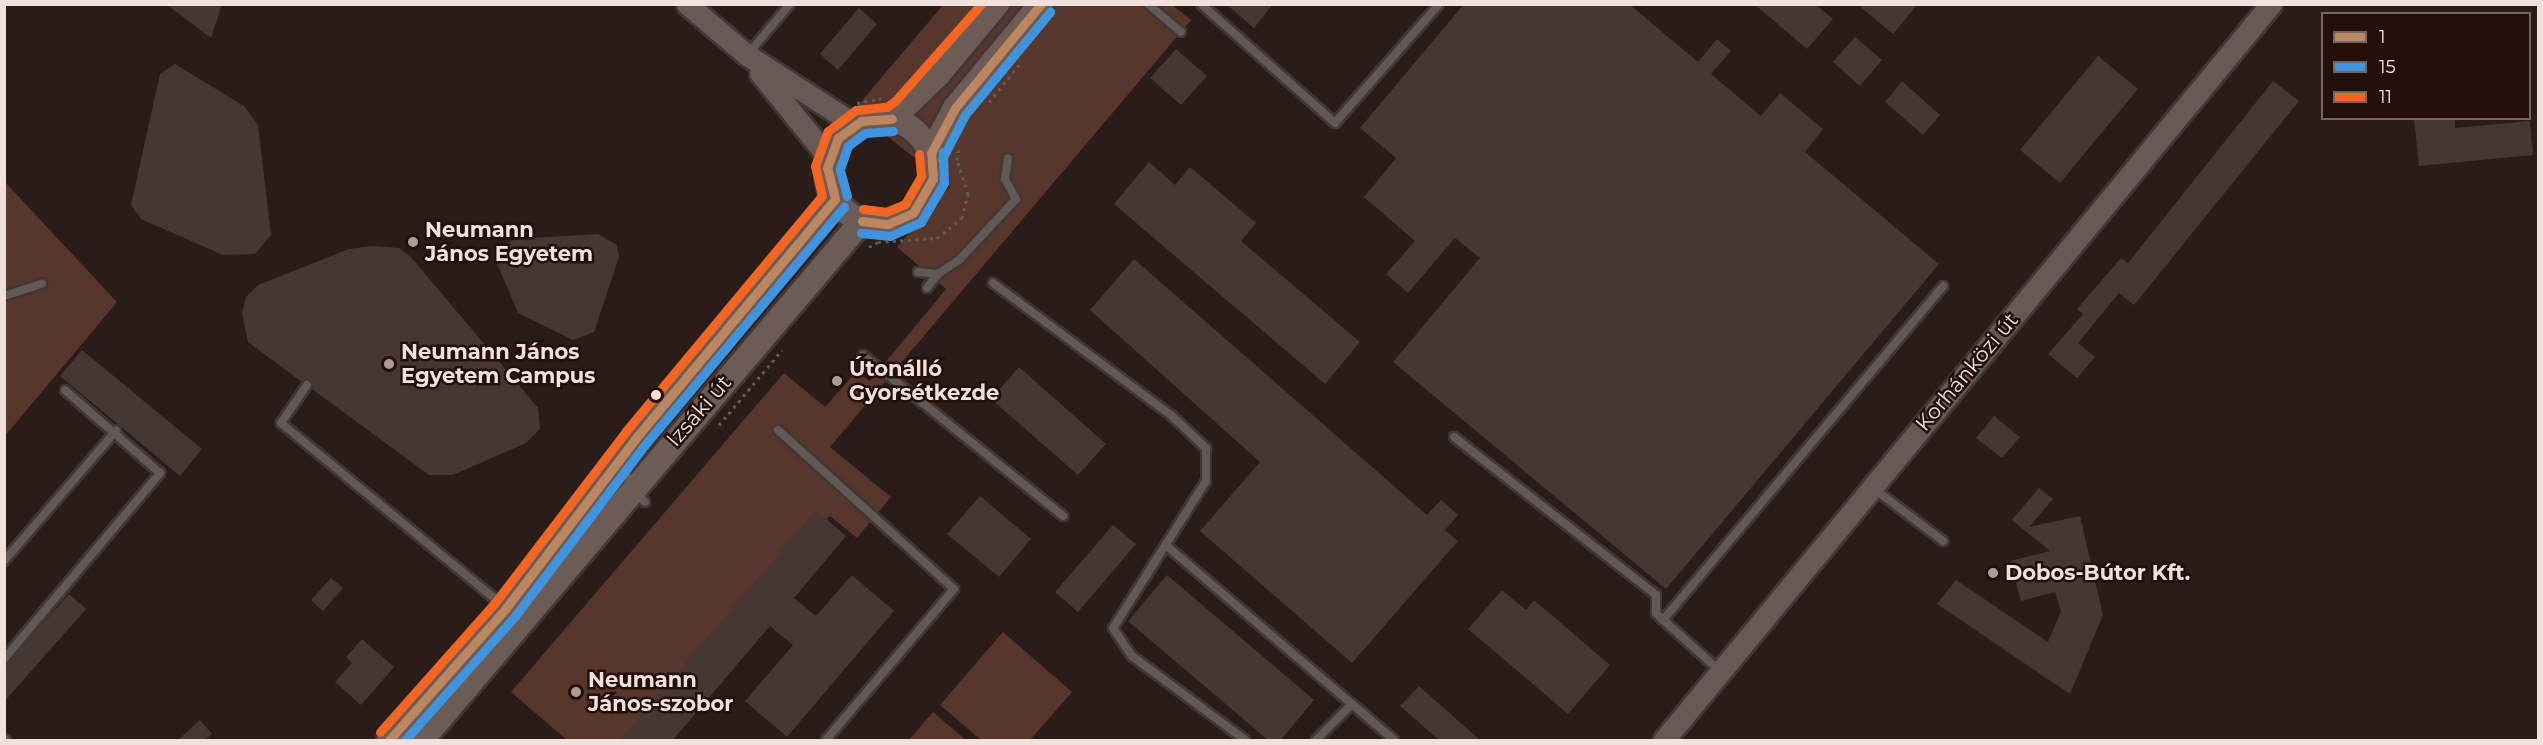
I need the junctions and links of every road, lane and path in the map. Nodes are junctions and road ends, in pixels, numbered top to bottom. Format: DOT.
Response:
graph roads {
  1 [pos="687,4"];
  2 [pos="790,4"];
  3 [pos="998,4"];
  4 [pos="1041,4"];
  5 [pos="1148,4"];
  6 [pos="1201,4"];
  7 [pos="1439,4"];
  8 [pos="2271,4"];
  9 [pos="1181,32"];
  10 [pos="747,55"];
  11 [pos="1022,63"];
  12 [pos="845,101"];
  13 [pos="891,107"];
  14 [pos="982,110"];
  15 [pos="854,124"];
  16 [pos="960,142"];
  17 [pos="931,153"];
  18 [pos="828,157"];
  19 [pos="1008,158"];
  20 [pos="834,199"];
  21 [pos="862,221"];
  22 [pos="866,249"];
  23 [pos="918,272"];
  24 [pos="938,274"];
  25 [pos="993,283"];
  26 [pos="42,284"];
  27 [pos="1943,286"];
  28 [pos="927,288"];
  29 [pos="4,296"];
  30 [pos="789,341"];
  31 [pos="863,355"];
  32 [pos="307,385"];
  33 [pos="65,390"];
  34 [pos="716,428"];
  35 [pos="778,430"];
  36 [pos="116,431"];
  37 [pos="1454,437"];
  38 [pos="635,439"];
  39 [pos="1872,487"];
  40 [pos="638,496"];
  41 [pos="1063,516"];
  42 [pos="1943,541"];
  43 [pos="1168,547"];
  44 [pos="4,561"];
  45 [pos="506,608"];
  46 [pos="1663,620"];
  47 [pos="4,659"];
  48 [pos="1720,671"];
  49 [pos="1352,704"];
  50 [pos="406,720"];
  51 [pos="426,739"];
  52 [pos="389,741"];
  53 [pos="826,741"];
  54 [pos="1245,741"];
  55 [pos="1316,741"];
  56 [pos="1394,741"];
  57 [pos="1664,741"];
  1 -- 10 [label="street"];
  2 -- 10 [label="lane"];
  3 -- 13 [label="main road"];
  4 -- 17 [label="main road"];
  5 -- 9 [label="lane"];
  6 -- 7 [label="lane"];
  8 -- 39 [label="street, Korhánközi út"];
  10 -- 15 [label="street"];
  10 -- 18 [label="street"];
  11 -- 14 [label="path"];
  12 -- 13 [label="path"];
  13 -- 15 [label="main road"];
  13 -- 17 [label="main road"];
  15 -- 18 [label="main road"];
  16 -- 22 [label="path"];
  17 -- 21 [label="main road"];
  18 -- 20 [label="main road"];
  19 -- 24 [label="lane"];
  20 -- 21 [label="main road"];
  20 -- 38 [label="main road, Izsáki út"];
  21 -- 40 [label="main road, Izsáki út"];
  23 -- 24 [label="lane"];
  24 -- 28 [label="lane"];
  25 -- 43 [label="lane"];
  26 -- 29 [label="lane"];
  27 -- 46 [label="lane"];
  30 -- 34 [label="path"];
  31 -- 41 [label="lane"];
  32 -- 45 [label="lane"];
  33 -- 36 [label="lane"];
  35 -- 53 [label="lane"];
  36 -- 44 [label="lane"];
  36 -- 47 [label="lane"];
  37 -- 46 [label="lane"];
  38 -- 40 [label="lane"];
  38 -- 45 [label="main road, Izsáki út"];
  39 -- 42 [label="lane"];
  39 -- 48 [label="street, Korhánközi út"];
  40 -- 51 [label="main road, Izsáki út"];
  43 -- 49 [label="lane"];
  43 -- 54 [label="lane"];
  45 -- 50 [label="main road, Izsáki út"];
  46 -- 48 [label="lane"];
  48 -- 57 [label="street, Korhánközi út"];
  49 -- 55 [label="lane"];
  49 -- 56 [label="lane"];
  50 -- 51 [label="lane"];
  50 -- 52 [label="main road, Izsáki út"];
}
